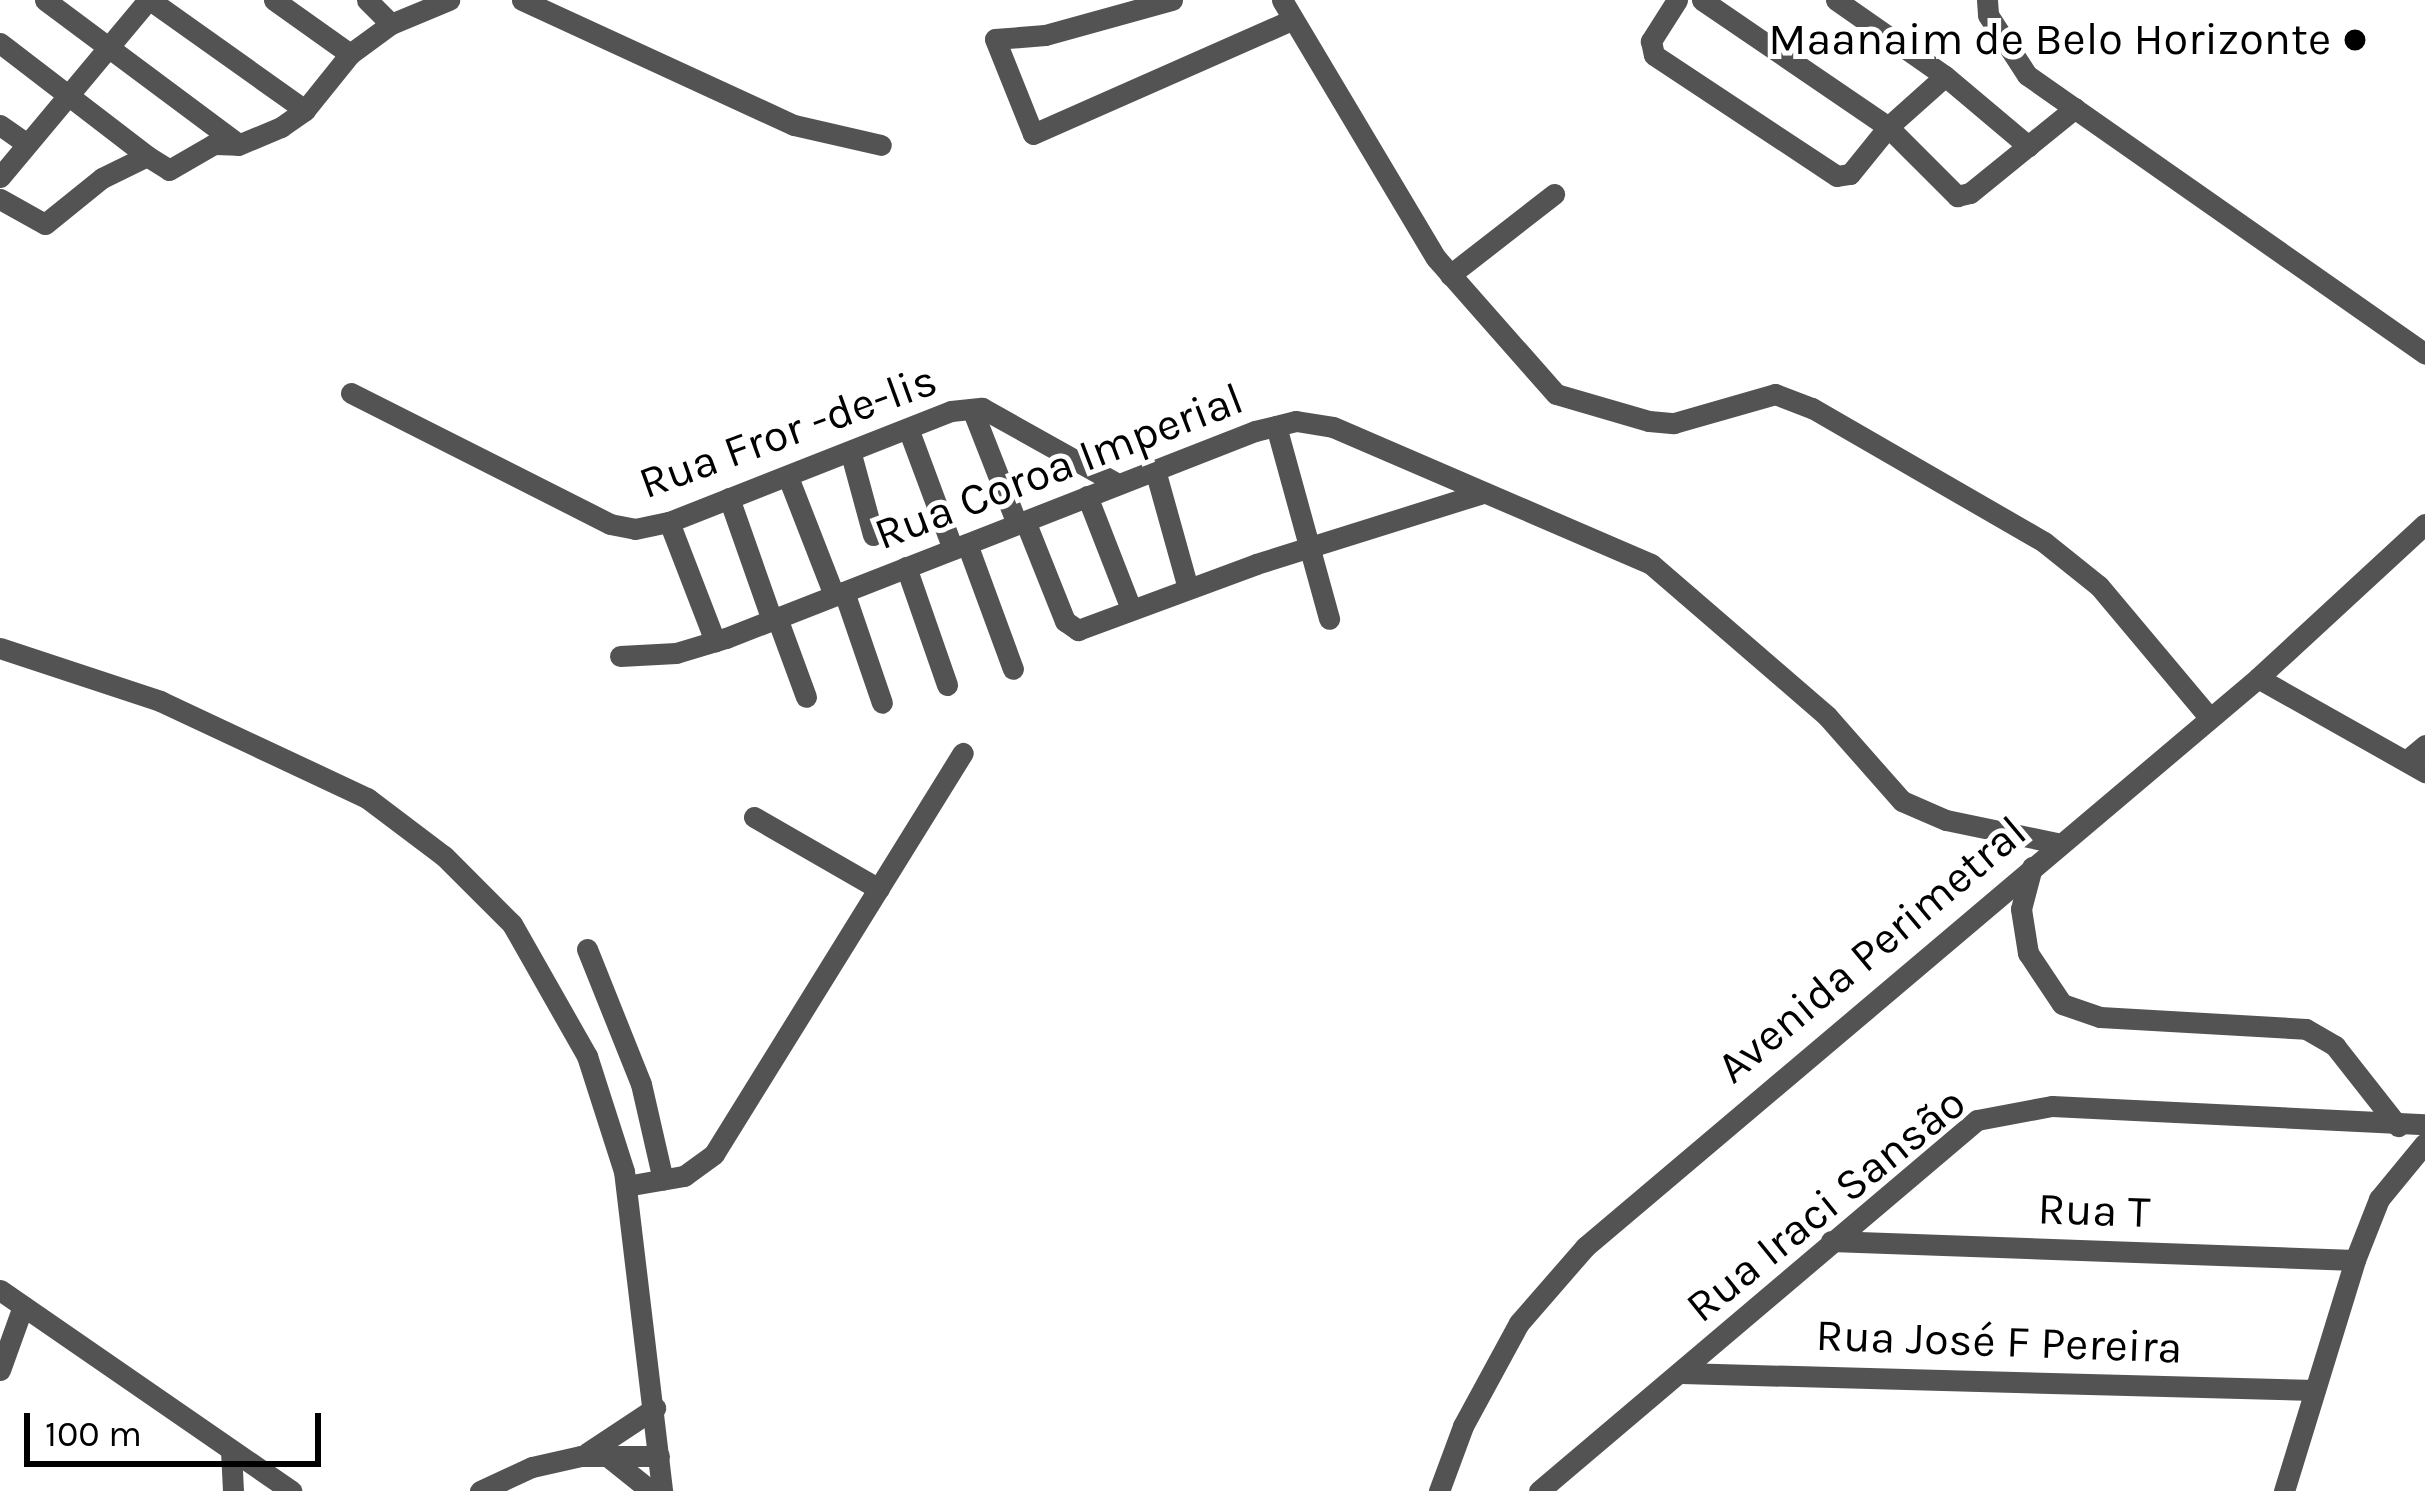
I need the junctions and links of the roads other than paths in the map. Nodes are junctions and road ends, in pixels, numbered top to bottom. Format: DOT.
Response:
graph roads {
  1 [pos="44,0"];
  2 [pos="149,0"];
  3 [pos="274,0"];
  4 [pos="367,0"];
  5 [pos="448,0"];
  6 [pos="522,0"];
  7 [pos="1172,0"];
  8 [pos="1677,0"];
  9 [pos="1702,0"];
  10 [pos="1836,0"];
  11 [pos="1988,0"];
  12 [pos="1287,10"];
  13 [pos="392,24"];
  14 [pos="0,43"];
  15 [pos="105,45"];
  16 [pos="350,54"];
  17 [pos="1945,76"];
  18 [pos="68,91"];
  19 [pos="2075,108"];
  20 [pos="305,110"];
  21 [pos="0,125"];
  22 [pos="1888,127"];
  23 [pos="26,143"];
  24 [pos="238,145"];
  25 [pos="880,145"];
  26 [pos="2028,146"];
  27 [pos="147,156"];
  28 [pos="0,177"];
  29 [pos="1554,194"];
  30 [pos="0,199"];
  31 [pos="1450,275"];
  32 [pos="2425,354"];
  33 [pos="351,393"];
  34 [pos="972,409"];
  35 [pos="1276,426"];
  36 [pos="909,431"];
  37 [pos="851,454"];
  38 [pos="1155,470"];
  39 [pos="788,477"];
  40 [pos="1118,484"];
  41 [pos="1483,493"];
  42 [pos="1087,496"];
  43 [pos="729,498"];
  44 [pos="669,522"];
  45 [pos="1021,522"];
  46 [pos="2425,524"];
  47 [pos="874,535"];
  48 [pos="960,546"];
  49 [pos="1312,546"];
  50 [pos="906,567"];
  51 [pos="1188,589"];
  52 [pos="839,594"];
  53 [pos="1131,609"];
  54 [pos="774,619"];
  55 [pos="1329,620"];
  56 [pos="715,641"];
  57 [pos="0,648"];
  58 [pos="620,656"];
  59 [pos="1013,668"];
  60 [pos="2258,678"];
  61 [pos="946,685"];
  62 [pos="806,697"];
  63 [pos="882,703"];
  64 [pos="2209,717"];
  65 [pos="2425,745"];
  66 [pos="963,753"];
  67 [pos="2416,767"];
  68 [pos="754,817"];
  69 [pos="2057,844"];
  70 [pos="2032,866"];
  71 [pos="879,889"];
  72 [pos="587,950"];
  73 [pos="2425,1124"];
  74 [pos="2398,1126"];
  75 [pos="2425,1143"];
  76 [pos="663,1180"];
  77 [pos="626,1186"];
  78 [pos="1831,1241"];
  79 [pos="2355,1260"];
  80 [pos="0,1290"];
  81 [pos="23,1306"];
  82 [pos="0,1370"];
  83 [pos="1681,1373"];
  84 [pos="2315,1390"];
  85 [pos="655,1408"];
  86 [pos="231,1450"];
  87 [pos="605,1455"];
  88 [pos="581,1456"];
  89 [pos="659,1456"];
  90 [pos="233,1491"];
  91 [pos="291,1491"];
  92 [pos="480,1491"];
  93 [pos="651,1491"];
  94 [pos="662,1491"];
  95 [pos="1439,1491"];
  96 [pos="1539,1491"];
  97 [pos="2284,1491"];
  1 -- 15 [label="street"];
  2 -- 15 [label="street"];
  2 -- 20 [label="street"];
  3 -- 16 [label="street"];
  4 -- 13 [label="street"];
  5 -- 13 [label="street"];
  6 -- 25 [label="street"];
  7 -- 12 [label="street"];
  8 -- 22 [label="street"];
  9 -- 22 [label="street"];
  10 -- 17 [label="street"];
  11 -- 19 [label="street"];
  12 -- 31 [label="street"];
  13 -- 16 [label="street"];
  14 -- 18 [label="street"];
  15 -- 18 [label="street"];
  15 -- 24 [label="street"];
  16 -- 20 [label="street"];
  17 -- 22 [label="street"];
  17 -- 26 [label="street"];
  18 -- 23 [label="street"];
  18 -- 27 [label="street"];
  19 -- 26 [label="street"];
  19 -- 32 [label="street"];
  20 -- 24 [label="street"];
  21 -- 23 [label="street"];
  22 -- 26 [label="street"];
  23 -- 28 [label="street"];
  24 -- 27 [label="street"];
  27 -- 30 [label="street"];
  29 -- 31 [label="street"];
  31 -- 64 [label="street"];
  33 -- 44 [label="street, Rua Fror -de-lis"];
  34 -- 36 [label="street, Rua Fror -de-lis"];
  34 -- 40 [label="street, Rua Fror -de-lis"];
  34 -- 45 [label="street"];
  35 -- 38 [label="street, Rua Coroa Imperial"];
  35 -- 41 [label="street, Rua Coroa Imperial"];
  35 -- 49 [label="street"];
  36 -- 37 [label="street, Rua Fror -de-lis"];
  36 -- 48 [label="street"];
  37 -- 39 [label="street, Rua Fror -de-lis"];
  37 -- 47 [label="street"];
  38 -- 40 [label="street, Rua Coroa Imperial"];
  38 -- 51 [label="street"];
  39 -- 43 [label="street, Rua Fror -de-lis"];
  39 -- 52 [label="street"];
  40 -- 42 [label="street, Rua Coroa Imperial"];
  41 -- 49 [label="street"];
  41 -- 69 [label="street, Rua Coroa Imperial"];
  42 -- 45 [label="street, Rua Coroa Imperial"];
  42 -- 53 [label="street"];
  43 -- 44 [label="street, Rua Fror -de-lis"];
  43 -- 54 [label="street"];
  44 -- 56 [label="street"];
  45 -- 48 [label="street, Rua Coroa Imperial"];
  45 -- 53 [label="street"];
  46 -- 60 [label="street, Avenida Perimetral"];
  48 -- 50 [label="street, Rua Coroa Imperial"];
  48 -- 59 [label="street"];
  49 -- 51 [label="street"];
  49 -- 55 [label="street"];
  50 -- 52 [label="street, Rua Coroa Imperial"];
  50 -- 61 [label="street"];
  51 -- 53 [label="street"];
  52 -- 54 [label="street, Rua Coroa Imperial"];
  52 -- 63 [label="street"];
  54 -- 56 [label="street, Rua Coroa Imperial"];
  54 -- 62 [label="street"];
  56 -- 58 [label="street, Rua Coroa Imperial"];
  57 -- 77 [label="street"];
  60 -- 64 [label="street, Avenida Perimetral"];
  60 -- 67 [label="street"];
  64 -- 69 [label="street, Avenida Perimetral"];
  65 -- 67 [label="street"];
  66 -- 71 [label="street"];
  68 -- 71 [label="street"];
  69 -- 70 [label="street, Avenida Perimetral"];
  70 -- 74 [label="street"];
  70 -- 95 [label="street, Avenida Perimetral"];
  71 -- 76 [label="street"];
  72 -- 76 [label="street"];
  73 -- 74 [label="street, Rua Iraci Sansão"];
  74 -- 78 [label="street, Rua Iraci Sansão"];
  75 -- 79 [label="street"];
  76 -- 77 [label="street"];
  77 -- 85 [label="street"];
  78 -- 79 [label="street, Rua T"];
  78 -- 83 [label="street, Rua Iraci Sansão"];
  79 -- 84 [label="street"];
  80 -- 81 [label="street"];
  81 -- 82 [label="street"];
  81 -- 86 [label="street"];
  83 -- 84 [label="street, Rua José F Pereira"];
  83 -- 96 [label="street, Rua Iraci Sansão"];
  84 -- 97 [label="street"];
  85 -- 88 [label="street"];
  85 -- 89 [label="street"];
  86 -- 90 [label="street"];
  86 -- 91 [label="street"];
  87 -- 88 [label="street"];
  87 -- 89 [label="street"];
  87 -- 93 [label="street"];
  88 -- 92 [label="street"];
  89 -- 94 [label="street"];
}
